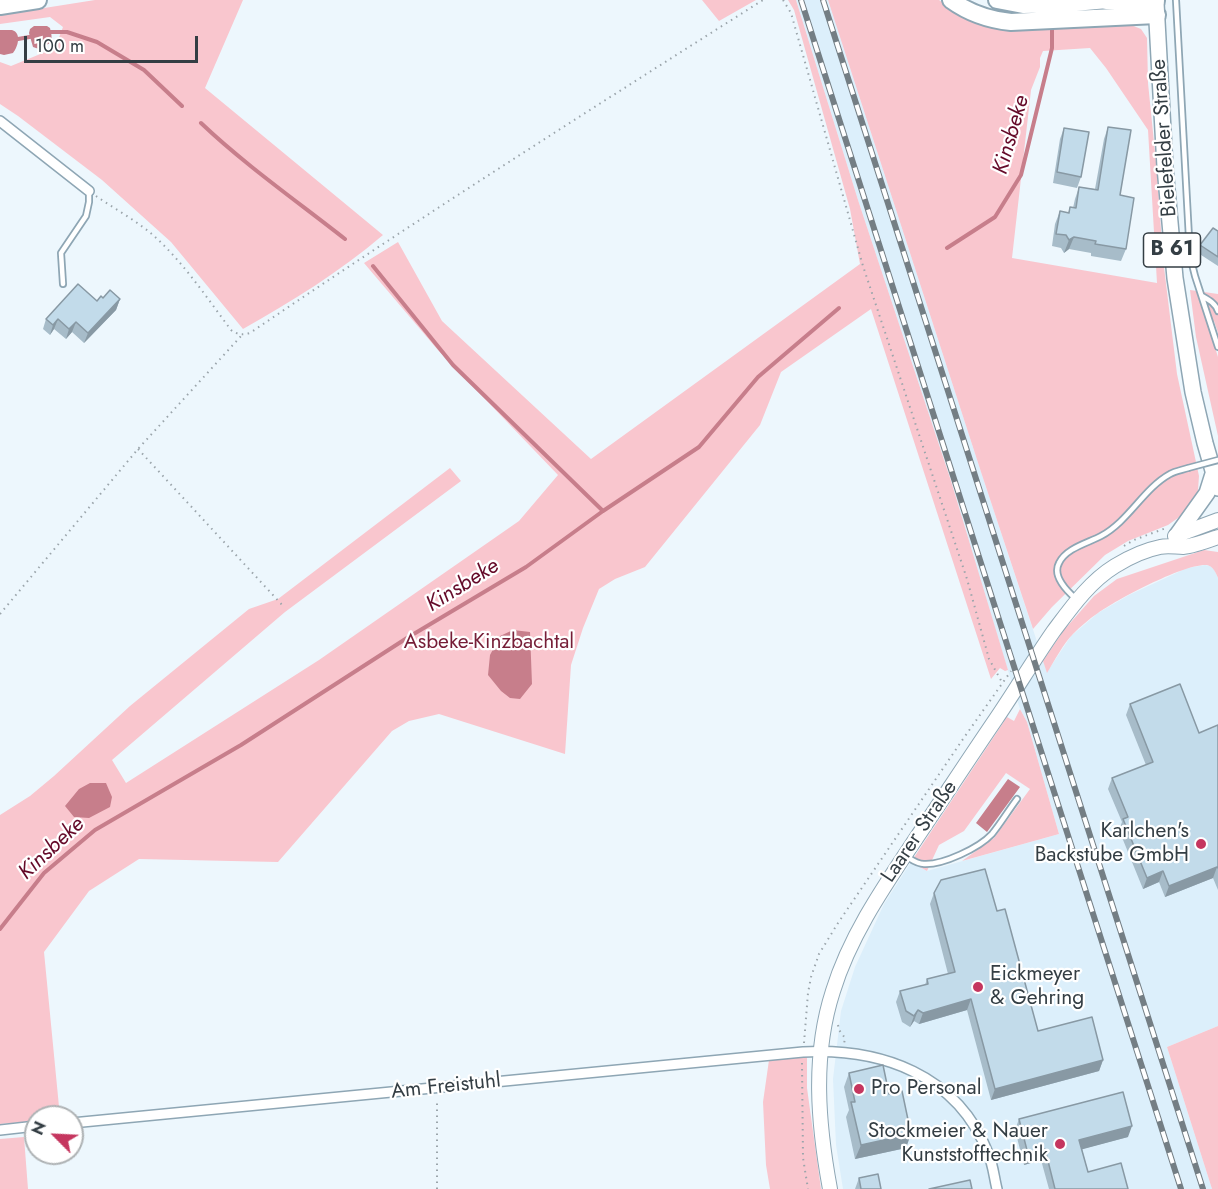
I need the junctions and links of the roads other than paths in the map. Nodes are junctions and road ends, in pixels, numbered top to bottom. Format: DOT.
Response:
graph roads {
  1 [pos="38,0"];
  2 [pos="951,0"];
  3 [pos="997,0"];
  4 [pos="1107,0"];
  5 [pos="1176,0"];
  6 [pos="1156,5"];
  7 [pos="0,6"];
  8 [pos="1064,12"];
  9 [pos="1036,13"];
  10 [pos="0,121"];
  11 [pos="89,191"];
  12 [pos="63,284"];
  13 [pos="1202,296"];
  14 [pos="1218,311"];
  15 [pos="1218,347"];
  16 [pos="1216,474"];
  17 [pos="1218,520"];
  18 [pos="1177,535"];
  19 [pos="1218,537"];
  20 [pos="1163,546"];
  21 [pos="1077,600"];
  22 [pos="1017,800"];
  23 [pos="904,856"];
  24 [pos="820,1051"];
  25 [pos="84,1122"];
  26 [pos="24,1127"];
  27 [pos="0,1130"];
  28 [pos="830,1189"];
  29 [pos="997,1189"];
  1 -- 7 [label="highway"];
  2 -- 9 [label="highway"];
  3 -- 9 [label="highway"];
  4 -- 6 [label="highway"];
  4 -- 8 [label="highway"];
  5 -- 13 [label="lane"];
  6 -- 8 [label="highway"];
  6 -- 16 [label="main road, Bielefelder Straße / B 61"];
  8 -- 9 [label="highway"];
  10 -- 11 [label="street"];
  11 -- 12 [label="lane"];
  13 -- 14 [label="lane"];
  13 -- 15 [label="lane"];
  16 -- 18 [label="main road"];
  16 -- 21 [label="lane, bridge"];
  17 -- 18 [label="main road, Laarer Straße"];
  18 -- 20 [label="main road, Laarer Straße"];
  19 -- 20 [label="main road, Laarer Straße"];
  20 -- 21 [label="main road, Laarer Straße"];
  21 -- 23 [label="main road, Laarer Straße"];
  22 -- 23 [label="lane"];
  23 -- 24 [label="main road, Laarer Straße"];
  24 -- 25 [label="street, Am Freistuhl"];
  24 -- 28 [label="main road, Laarer Straße"];
  24 -- 29 [label="street, Am Freistuhl"];
  26 -- 27 [label="street"];
}
